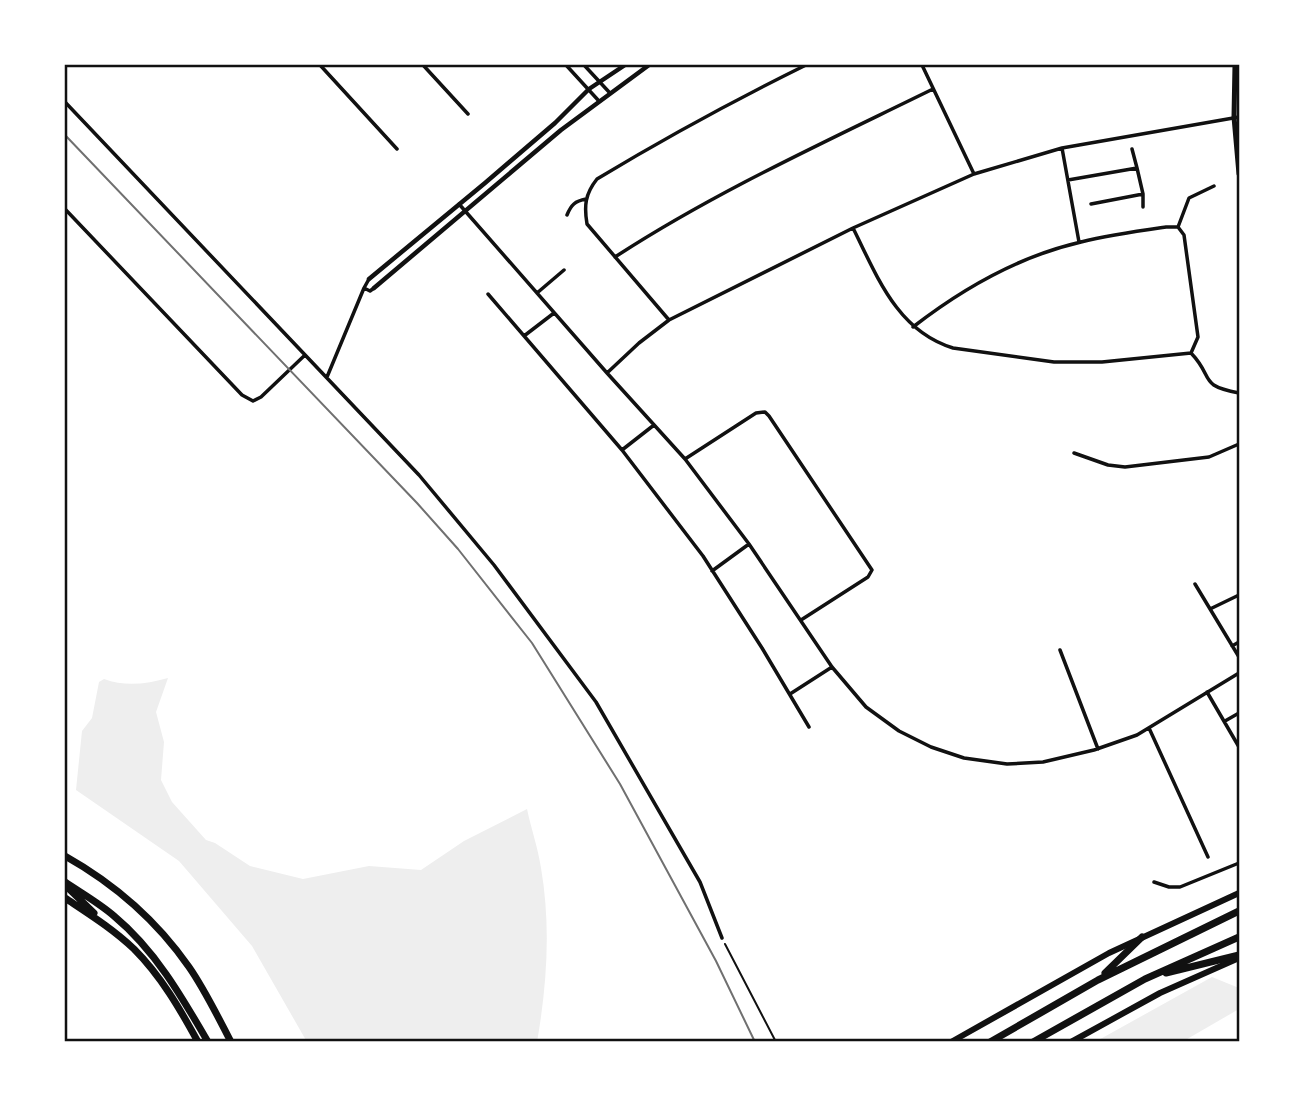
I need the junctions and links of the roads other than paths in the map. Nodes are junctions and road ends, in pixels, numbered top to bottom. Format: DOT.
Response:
graph roads {
  1 [pos="320,65"];
  2 [pos="423,65"];
  3 [pos="566,65"];
  4 [pos="584,65"];
  5 [pos="625,65"];
  6 [pos="649,65"];
  7 [pos="806,65"];
  8 [pos="922,65"];
  9 [pos="1234,65"];
  10 [pos="600,82"];
  11 [pos="589,89"];
  12 [pos="933,89"];
  13 [pos="609,92"];
  14 [pos="598,100"];
  15 [pos="65,102"];
  16 [pos="468,114"];
  17 [pos="1237,117"];
  18 [pos="1062,148"];
  19 [pos="397,149"];
  20 [pos="1132,149"];
  21 [pos="1137,168"];
  22 [pos="974,174"];
  23 [pos="1239,174"];
  24 [pos="1068,180"];
  25 [pos="1213,186"];
  26 [pos="1143,194"];
  27 [pos="586,199"];
  28 [pos="459,204"];
  29 [pos="1091,204"];
  30 [pos="1143,207"];
  31 [pos="65,209"];
  32 [pos="466,211"];
  33 [pos="567,215"];
  34 [pos="1178,227"];
  35 [pos="853,228"];
  36 [pos="1079,242"];
  37 [pos="614,257"];
  38 [pos="564,270"];
  39 [pos="369,279"];
  40 [pos="364,288"];
  41 [pos="374,288"];
  42 [pos="537,293"];
  43 [pos="488,294"];
  44 [pos="554,313"];
  45 [pos="669,320"];
  46 [pos="913,327"];
  47 [pos="524,337"];
  48 [pos="1191,353"];
  49 [pos="305,355"];
  50 [pos="607,373"];
  51 [pos="327,378"];
  52 [pos="1239,393"];
  53 [pos="654,425"];
  54 [pos="1239,444"];
  55 [pos="622,450"];
  56 [pos="1074,453"];
  57 [pos="685,459"];
  58 [pos="749,544"];
  59 [pos="712,571"];
  60 [pos="1195,584"];
  61 [pos="1239,595"];
  62 [pos="1210,609"];
  63 [pos="801,620"];
  64 [pos="1239,642"];
  65 [pos="1233,646"];
  66 [pos="1060,650"];
  67 [pos="1239,657"];
  68 [pos="832,667"];
  69 [pos="1239,673"];
  70 [pos="1207,692"];
  71 [pos="790,694"];
  72 [pos="1239,713"];
  73 [pos="1225,721"];
  74 [pos="809,727"];
  75 [pos="1149,727"];
  76 [pos="1239,747"];
  77 [pos="1098,749"];
  78 [pos="65,856"];
  79 [pos="1208,857"];
  80 [pos="1239,863"];
  81 [pos="1154,882"];
  82 [pos="65,883"];
  83 [pos="1239,893"];
  84 [pos="65,898"];
  85 [pos="1239,911"];
  86 [pos="106,925"];
  87 [pos="1142,937"];
  88 [pos="1239,937"];
  89 [pos="722,938"];
  90 [pos="1239,956"];
  91 [pos="1145,979"];
  92 [pos="1098,980"];
  93 [pos="198,1042"];
  94 [pos="208,1042"];
  95 [pos="231,1042"];
  96 [pos="951,1042"];
  97 [pos="990,1042"];
  98 [pos="1033,1042"];
  99 [pos="1071,1042"];
  1 -- 19 [label="street"];
  2 -- 16 [label="street"];
  3 -- 11 [label="street"];
  4 -- 10 [label="street"];
  5 -- 10 [label="street"];
  6 -- 13 [label="street"];
  7 -- 27 [label="street"];
  8 -- 12 [label="street"];
  9 -- 17 [label="main road"];
  10 -- 11 [label="street"];
  10 -- 13 [label="street"];
  11 -- 14 [label="street"];
  11 -- 28 [label="street"];
  12 -- 22 [label="street"];
  12 -- 37 [label="street"];
  13 -- 14 [label="street"];
  14 -- 32 [label="street"];
  15 -- 49 [label="street"];
  17 -- 18 [label="street"];
  17 -- 23 [label="main road"];
  18 -- 22 [label="street"];
  18 -- 24 [label="street"];
  20 -- 21 [label="street"];
  21 -- 24 [label="street"];
  21 -- 26 [label="street"];
  22 -- 35 [label="street"];
  24 -- 36 [label="street"];
  25 -- 34 [label="street"];
  26 -- 29 [label="street"];
  26 -- 30 [label="street"];
  27 -- 33 [label="street"];
  27 -- 37 [label="street"];
  28 -- 32 [label="street"];
  28 -- 39 [label="street"];
  31 -- 49 [label="street"];
  32 -- 41 [label="street"];
  32 -- 42 [label="street"];
  34 -- 36 [label="street"];
  34 -- 48 [label="street"];
  35 -- 45 [label="street"];
  35 -- 46 [label="street"];
  36 -- 46 [label="street"];
  37 -- 45 [label="street"];
  38 -- 42 [label="street"];
  39 -- 40 [label="street"];
  40 -- 41 [label="street"];
  40 -- 51 [label="street"];
  42 -- 44 [label="street"];
  43 -- 47 [label="street"];
  44 -- 47 [label="street"];
  44 -- 50 [label="street"];
  45 -- 50 [label="street"];
  46 -- 48 [label="street"];
  47 -- 55 [label="street"];
  48 -- 52 [label="street"];
  49 -- 51 [label="street"];
  50 -- 53 [label="street"];
  51 -- 89 [label="street"];
  53 -- 55 [label="street"];
  53 -- 57 [label="street"];
  54 -- 56 [label="street"];
  55 -- 59 [label="street"];
  57 -- 58 [label="street"];
  57 -- 63 [label="street"];
  58 -- 59 [label="street"];
  58 -- 63 [label="street"];
  59 -- 71 [label="street"];
  60 -- 62 [label="street"];
  61 -- 62 [label="street"];
  62 -- 65 [label="street"];
  63 -- 68 [label="street"];
  64 -- 65 [label="street"];
  65 -- 67 [label="street"];
  66 -- 77 [label="street"];
  68 -- 71 [label="street"];
  68 -- 77 [label="street"];
  69 -- 70 [label="street"];
  70 -- 73 [label="street"];
  70 -- 75 [label="street"];
  71 -- 74 [label="street"];
  72 -- 73 [label="street"];
  73 -- 76 [label="street"];
  75 -- 77 [label="street"];
  75 -- 79 [label="street"];
  78 -- 95 [label="highway"];
  80 -- 81 [label="street"];
  82 -- 86 [label="highway"];
  82 -- 94 [label="highway"];
  83 -- 87 [label="highway"];
  84 -- 86 [label="highway"];
  85 -- 92 [label="highway"];
  86 -- 93 [label="highway"];
  87 -- 92 [label="highway"];
  87 -- 96 [label="highway"];
  88 -- 91 [label="highway"];
  90 -- 91 [label="highway"];
  90 -- 99 [label="highway"];
  91 -- 98 [label="highway"];
  92 -- 97 [label="highway"];
}
